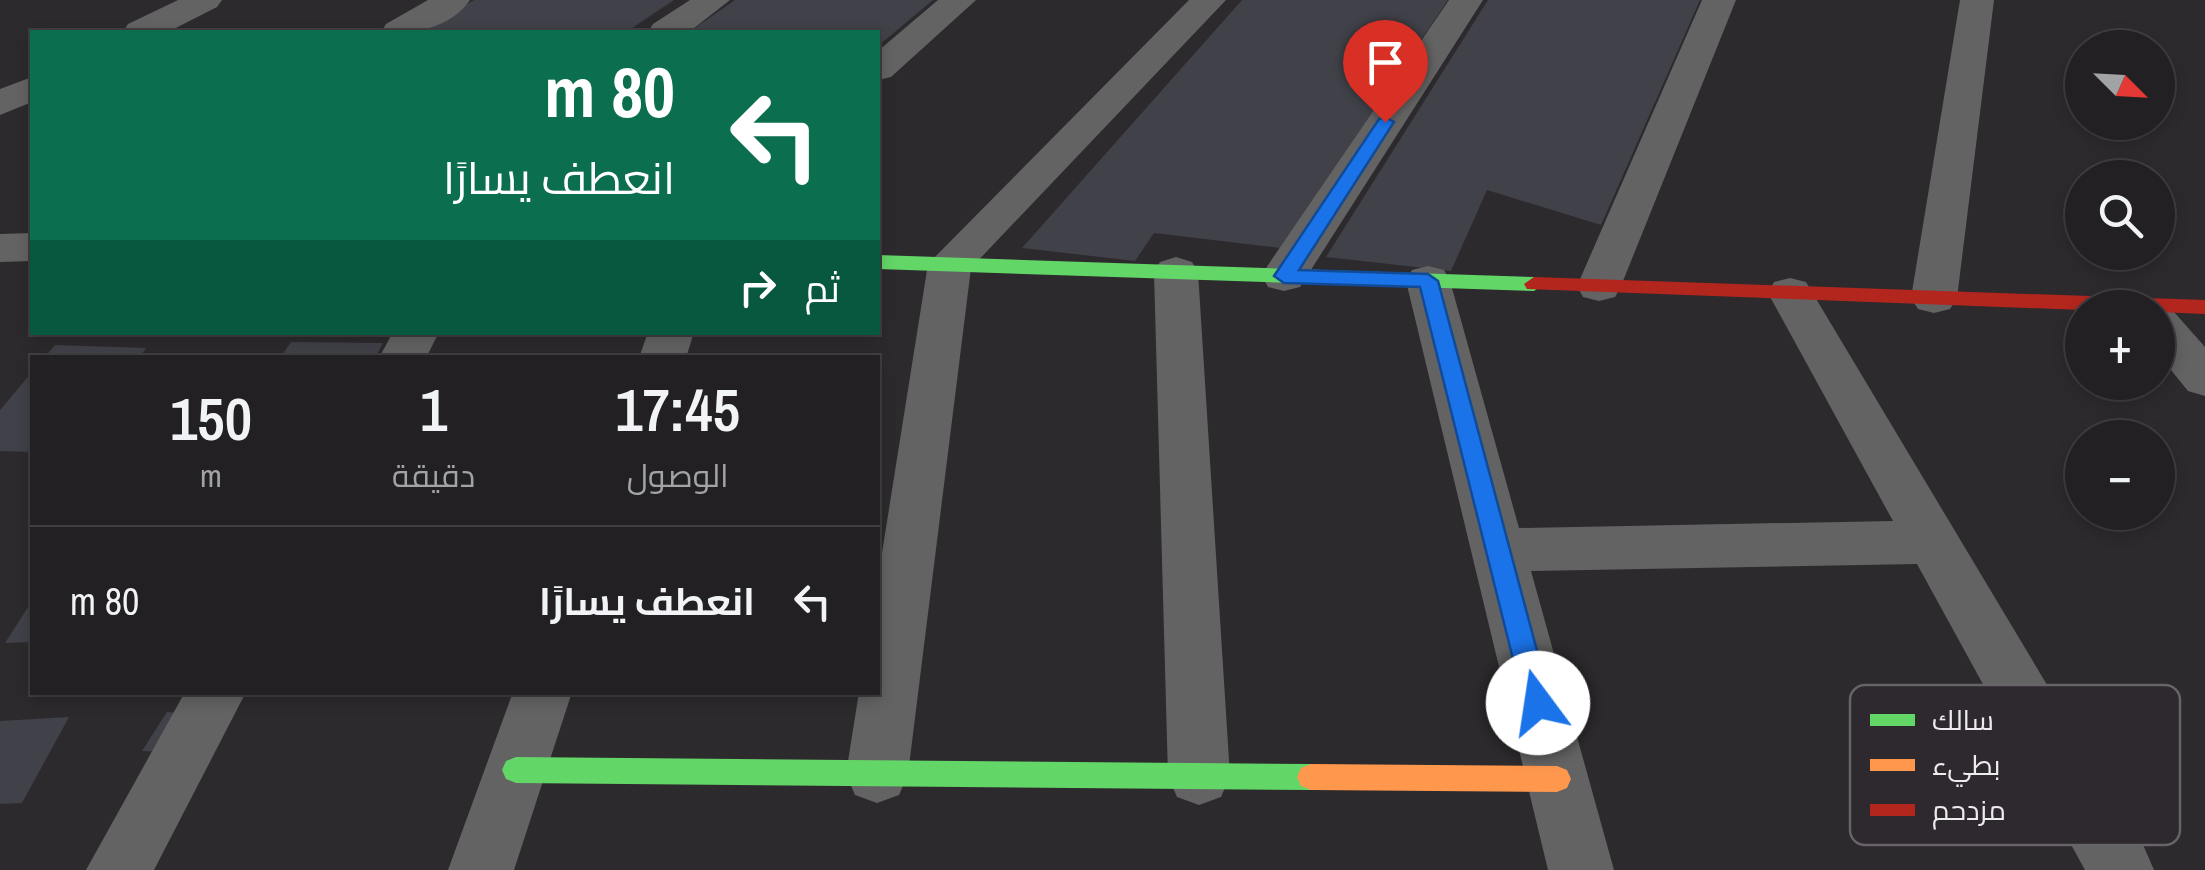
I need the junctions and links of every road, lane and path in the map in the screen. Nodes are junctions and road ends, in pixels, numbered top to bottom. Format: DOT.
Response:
graph roads {
  1 [pos="204,0"];
  2 [pos="453,0"];
  3 [pos="713,0"];
  4 [pos="959,0"];
  5 [pos="1209,0"];
  6 [pos="1466,0"];
  7 [pos="1719,0"];
  8 [pos="1977,0"];
  9 [pos="145,30"];
  10 [pos="402,30"];
  11 [pos="669,30"];
  12 [pos="880,66"];
  13 [pos="30,89"];
  14 [pos="0,104"];
  15 [pos="0,248"];
  16 [pos="30,248"];
  17 [pos="880,262"];
  18 [pos="950,264"];
  19 [pos="1176,272"];
  20 [pos="1284,276"];
  21 [pos="1428,281"];
  22 [pos="1599,286"];
  23 [pos="1790,293"];
  24 [pos="1934,298"];
  25 [pos="2065,307"];
  26 [pos="2205,307"];
  27 [pos="2175,310"];
  28 [pos="2175,344"];
  29 [pos="2205,379"];
  30 [pos="1933,542"];
  31 [pos="1498,550"];
  32 [pos="2015,685"];
  33 [pos="215,695"];
  34 [pos="543,695"];
  35 [pos="516,770"];
  36 [pos="877,774"];
  37 [pos="1199,776"];
  38 [pos="1557,779"];
  39 [pos="2108,845"];
  40 [pos="119,870"];
  41 [pos="481,870"];
  42 [pos="1581,870"];
  43 [pos="2122,870"];
  1 -- 9 [label="street"];
  2 -- 10 [label="street"];
  3 -- 11 [label="street"];
  4 -- 12 [label="street"];
  5 -- 18 [label="street"];
  6 -- 20 [label="street"];
  7 -- 22 [label="street"];
  8 -- 24 [label="street"];
  13 -- 14 [label="street"];
  15 -- 16 [label="street"];
  17 -- 18 [label="street"];
  18 -- 19 [label="street"];
  18 -- 36 [label="street"];
  19 -- 20 [label="street"];
  19 -- 37 [label="street"];
  20 -- 21 [label="street"];
  21 -- 22 [label="street"];
  21 -- 31 [label="street"];
  22 -- 23 [label="street"];
  23 -- 24 [label="street"];
  23 -- 30 [label="street"];
  24 -- 25 [label="street"];
  26 -- 27 [label="street"];
  28 -- 29 [label="street"];
  30 -- 31 [label="street"];
  30 -- 32 [label="street"];
  31 -- 38 [label="street"];
  33 -- 40 [label="street"];
  34 -- 35 [label="street"];
  35 -- 36 [label="street"];
  35 -- 41 [label="street"];
  36 -- 37 [label="street"];
  37 -- 38 [label="street"];
  38 -- 42 [label="street"];
  39 -- 43 [label="street"];
}
